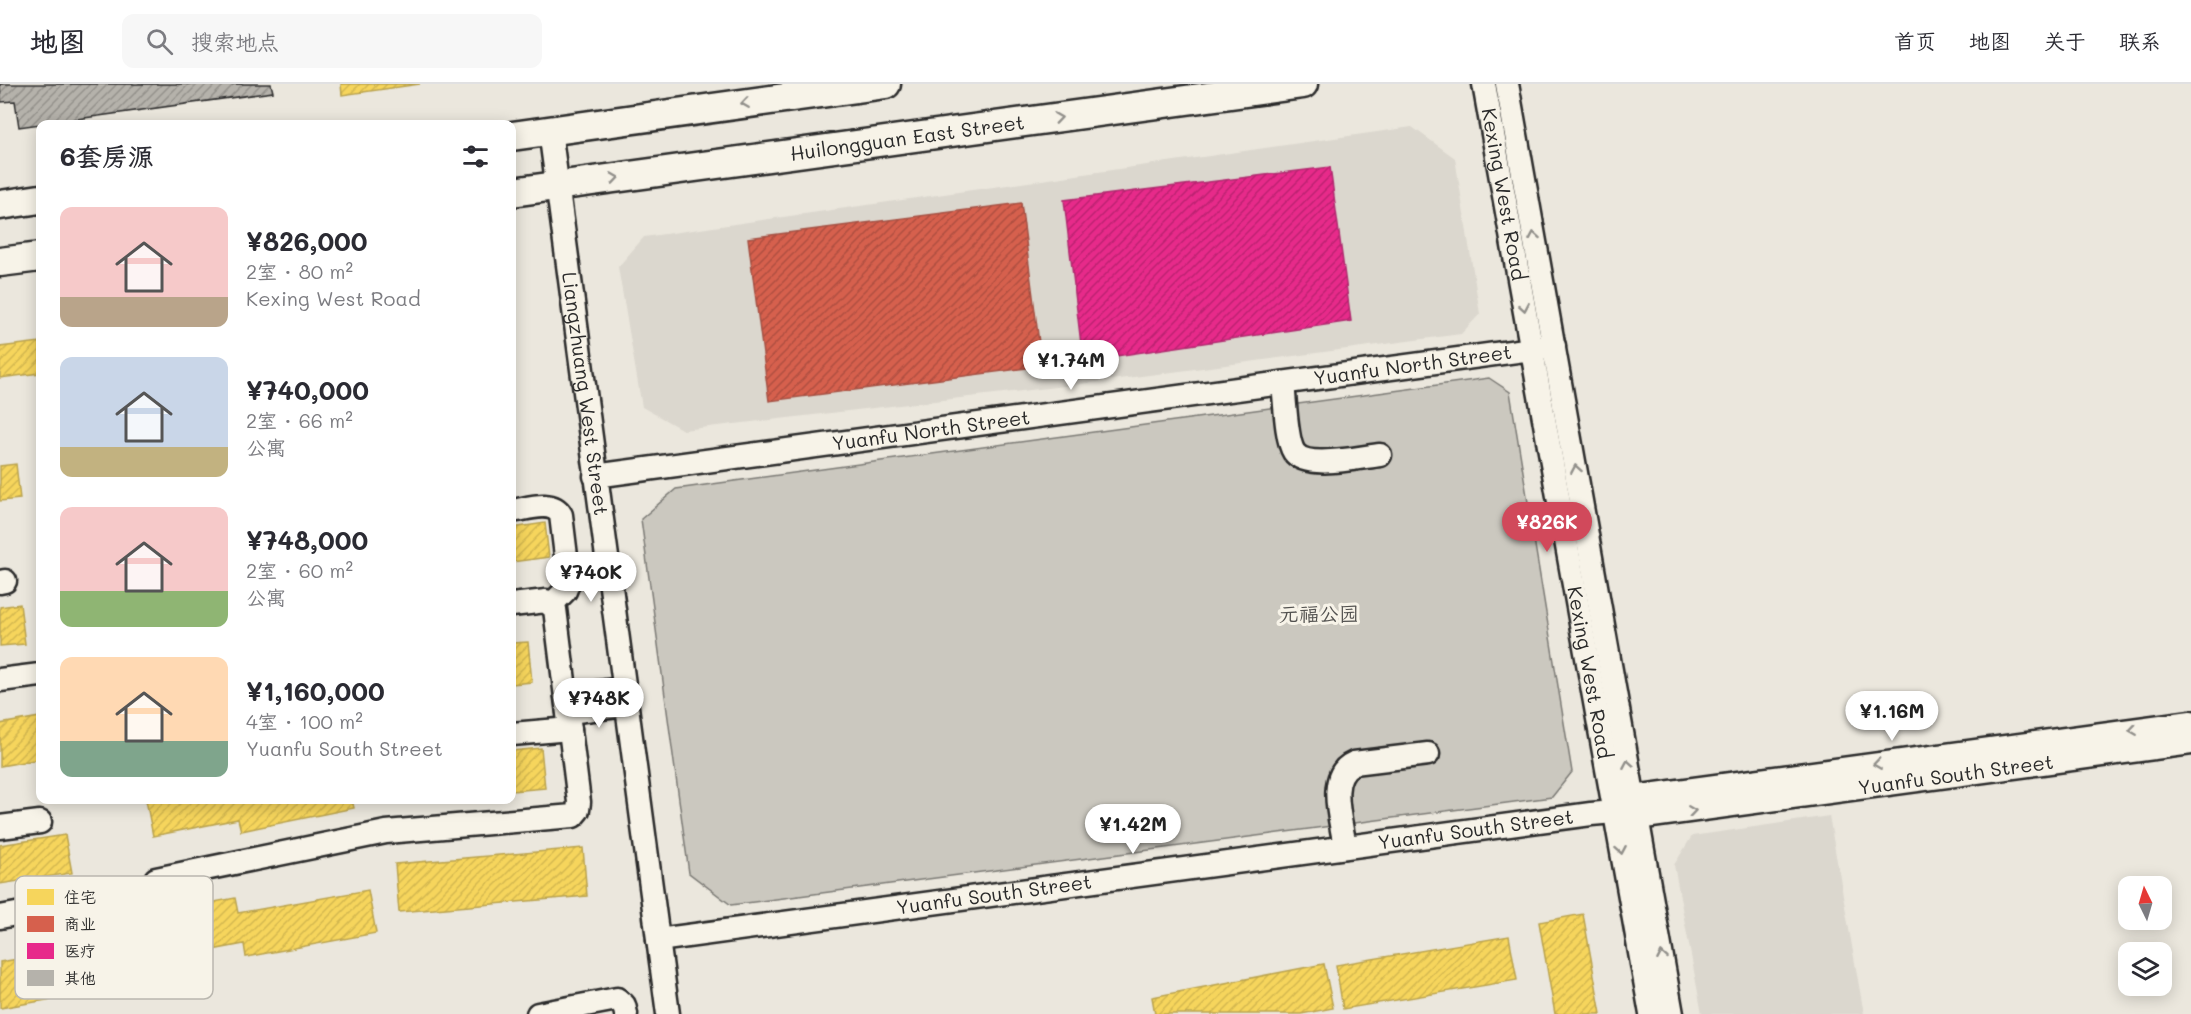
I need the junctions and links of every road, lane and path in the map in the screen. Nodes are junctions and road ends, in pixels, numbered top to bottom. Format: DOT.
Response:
graph roads {
  1 [pos="886,84"];
  2 [pos="1303,84"];
  3 [pos="1484,84"];
  4 [pos="1508,84"];
  5 [pos="550,130"];
  6 [pos="516,135"];
  7 [pos="557,186"];
  8 [pos="516,191"];
  9 [pos="36,200"];
  10 [pos="0,205"];
  11 [pos="36,258"];
  12 [pos="0,262"];
  13 [pos="1554,346"];
  14 [pos="1532,349"];
  15 [pos="1283,383"];
  16 [pos="1380,455"];
  17 [pos="595,476"];
  18 [pos="516,510"];
  19 [pos="516,604"];
  20 [pos="552,604"];
  21 [pos="36,676"];
  22 [pos="0,680"];
  23 [pos="625,697"];
  24 [pos="568,712"];
  25 [pos="2191,722"];
  26 [pos="516,732"];
  27 [pos="2191,743"];
  28 [pos="1428,754"];
  29 [pos="1636,807"];
  30 [pos="1614,812"];
  31 [pos="40,822"];
  32 [pos="0,827"];
  33 [pos="1345,848"];
  34 [pos="171,876"];
  35 [pos="15,914"];
  36 [pos="0,917"];
  37 [pos="658,940"];
  38 [pos="538,1014"];
  39 [pos="626,1014"];
  40 [pos="668,1014"];
  41 [pos="1651,1014"];
  42 [pos="1672,1014"];
  1 -- 5 [label="main road, one-way"];
  7 -- 2 [label="main road, Huilongguan East Street, one-way"];
  3 -- 14 [label="street, Kexing West Road, one-way"];
  13 -- 4 [label="street, Kexing West Road, one-way"];
  5 -- 6 [label="main road"];
  5 -- 7 [label="street, Liangzhuang West Street"];
  7 -- 8 [label="main road, Huilongguan East Street"];
  7 -- 17 [label="street, Liangzhuang West Street"];
  9 -- 10 [label="main road"];
  11 -- 12 [label="main road"];
  13 -- 14 [label="street, Yuanfu North Street"];
  29 -- 13 [label="street, Kexing West Road, one-way"];
  14 -- 15 [label="street, Yuanfu North Street"];
  14 -- 30 [label="street, Kexing West Road"];
  15 -- 16 [label="street"];
  15 -- 17 [label="street, Yuanfu North Street"];
  17 -- 23 [label="street, Liangzhuang West Street"];
  18 -- 20 [label="street"];
  19 -- 20 [label="street"];
  20 -- 24 [label="street"];
  21 -- 22 [label="street"];
  23 -- 24 [label="street"];
  23 -- 37 [label="street, Liangzhuang West Street"];
  24 -- 26 [label="street"];
  24 -- 34 [label="street"];
  25 -- 29 [label="street, Yuanfu South Street, one-way"];
  29 -- 27 [label="street, Yuanfu South Street, one-way"];
  28 -- 33 [label="street"];
  29 -- 30 [label="street, Yuanfu South Street"];
  42 -- 29 [label="street, Kexing West Road, one-way"];
  30 -- 33 [label="street, Yuanfu South Street"];
  30 -- 41 [label="street, Kexing West Road, one-way"];
  31 -- 32 [label="street"];
  33 -- 37 [label="street, Yuanfu South Street"];
  35 -- 36 [label="street"];
  37 -- 40 [label="street, Liangzhuang West Street"];
  38 -- 39 [label="street"];
}
